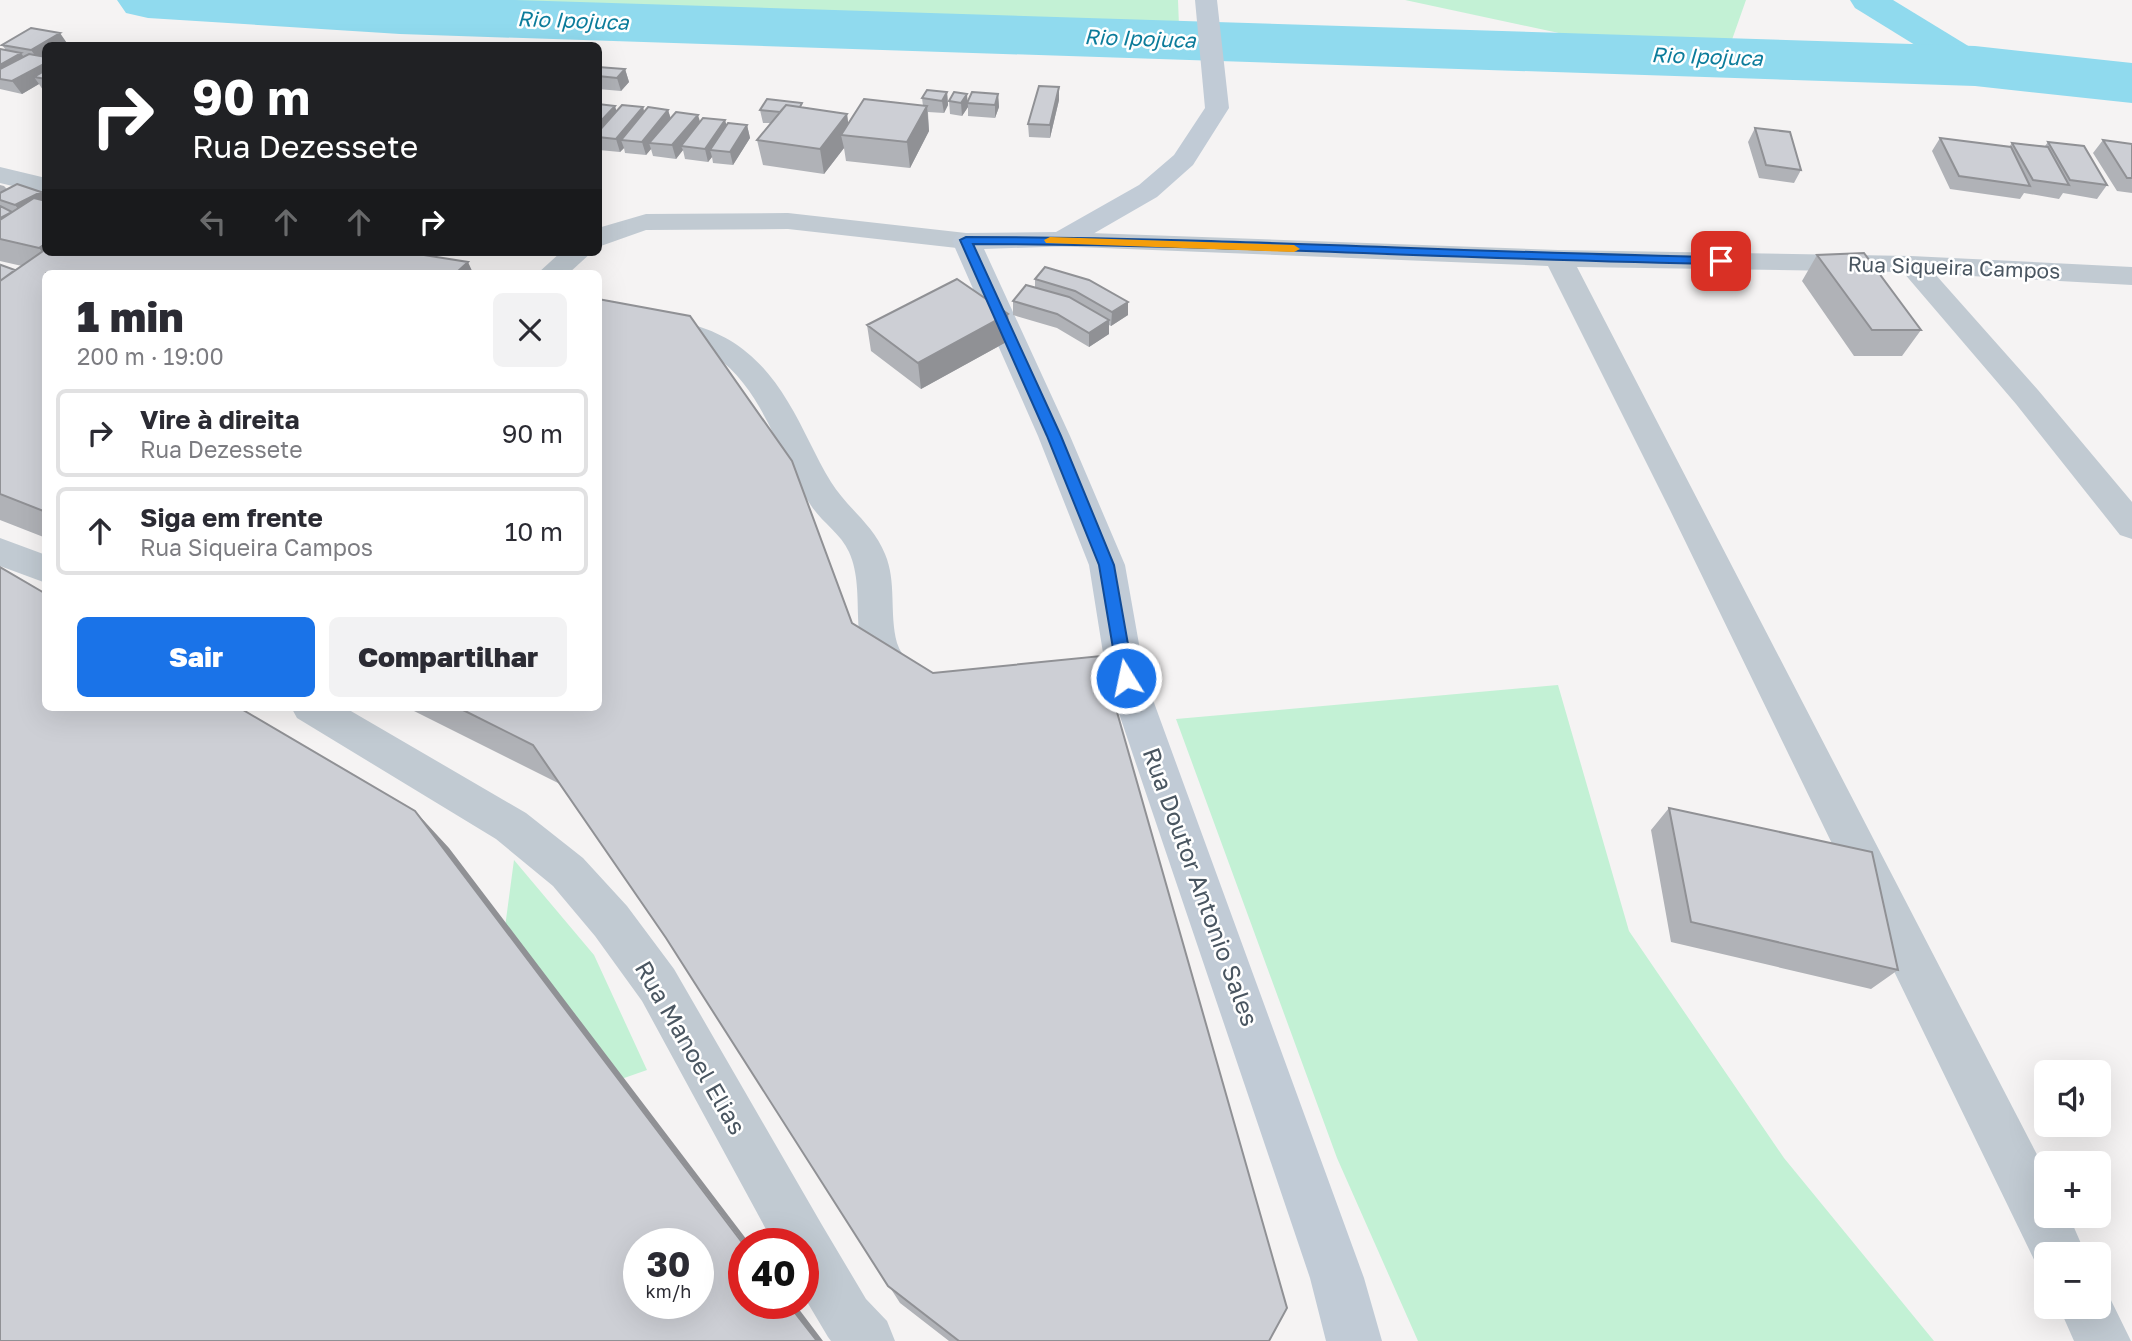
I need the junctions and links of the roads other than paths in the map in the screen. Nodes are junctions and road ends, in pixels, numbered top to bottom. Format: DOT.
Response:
graph roads {
  1 [pos="1206,0"];
  2 [pos="0,175"];
  3 [pos="42,185"];
  4 [pos="602,237"];
  5 [pos="966,240"];
  6 [pos="1062,240"];
  7 [pos="573,256"];
  8 [pos="1558,258"];
  9 [pos="1911,264"];
  10 [pos="556,270"];
  11 [pos="2132,276"];
  12 [pos="602,316"];
  13 [pos="2132,526"];
  14 [pos="0,551"];
  15 [pos="42,568"];
  16 [pos="932,689"];
  17 [pos="319,711"];
  18 [pos="794,1228"];
  19 [pos="2054,1242"];
  20 [pos="819,1271"];
  21 [pos="2092,1319"];
  22 [pos="867,1341"];
  23 [pos="1354,1341"];
  24 [pos="2103,1341"];
  1 -- 6 [label="street"];
  2 -- 3 [label="street"];
  4 -- 5 [label="street"];
  5 -- 6 [label="street"];
  5 -- 23 [label="street, Rua Doutor Antonio Sales"];
  6 -- 8 [label="street, Rua Siqueira Campos"];
  7 -- 10 [label="street"];
  8 -- 9 [label="street, Rua Siqueira Campos"];
  8 -- 19 [label="street"];
  9 -- 11 [label="street, Rua Siqueira Campos"];
  9 -- 13 [label="street"];
  12 -- 16 [label="street"];
  14 -- 15 [label="street"];
  17 -- 18 [label="street, Rua Manoel Elias"];
  20 -- 22 [label="street, Rua Manoel Elias"];
  21 -- 24 [label="street"];
}
